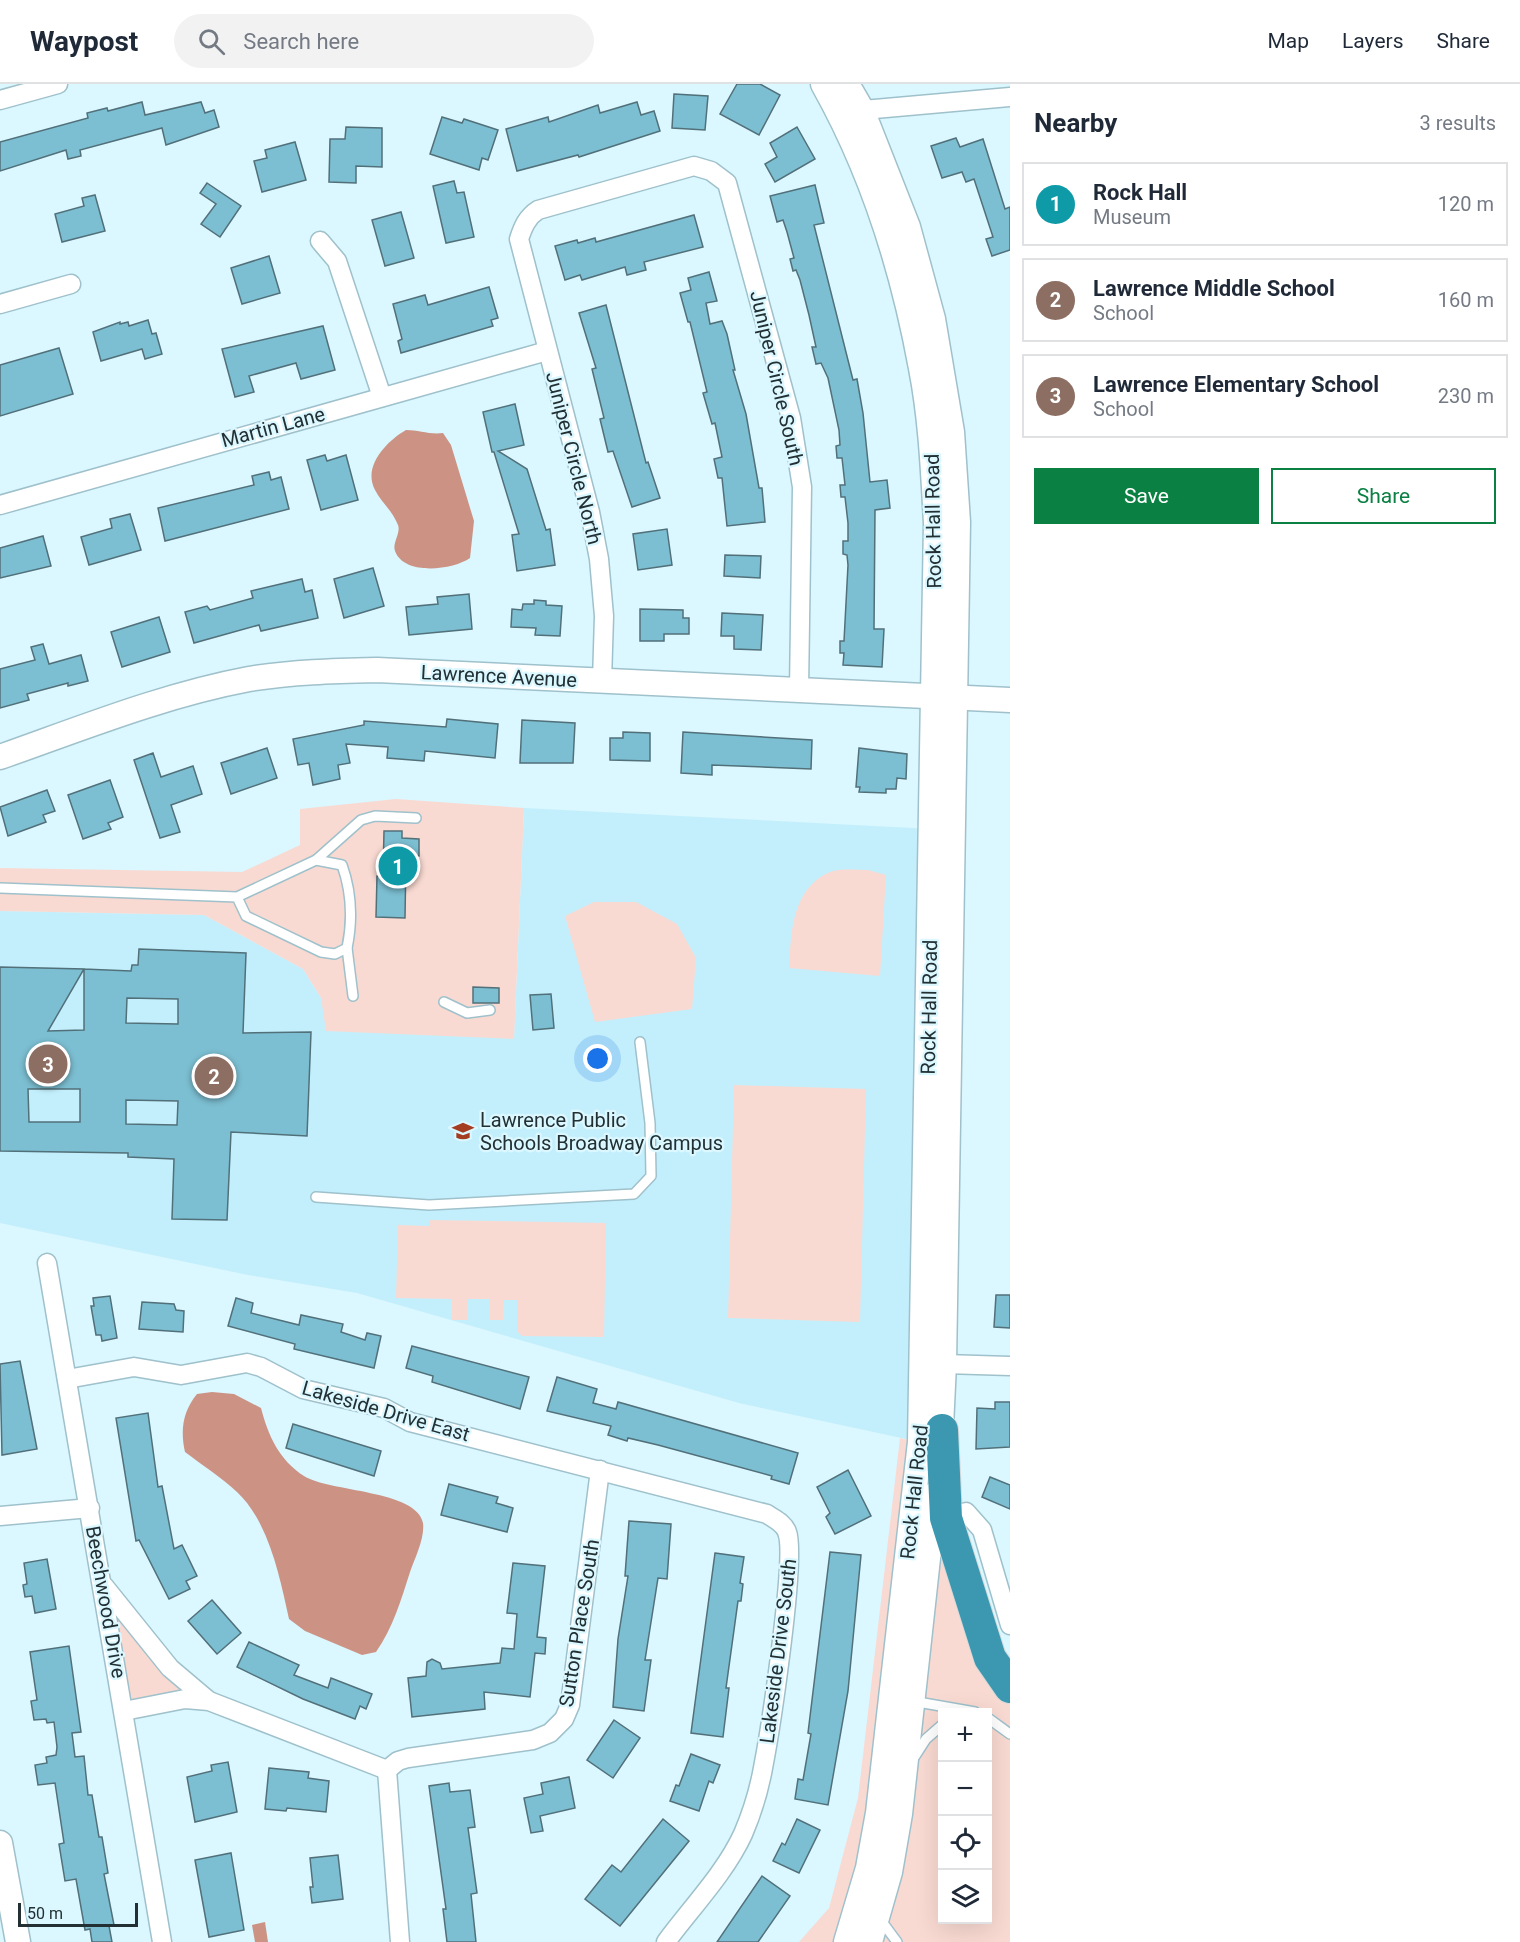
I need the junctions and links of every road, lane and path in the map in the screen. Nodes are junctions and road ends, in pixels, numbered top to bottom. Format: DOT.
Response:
graph roads {
  1 [pos="58,84"];
  2 [pos="823,84"];
  3 [pos="848,84"];
  4 [pos="1010,97"];
  5 [pos="0,100"];
  6 [pos="862,110"];
  7 [pos="838,113"];
  8 [pos="519,239"];
  9 [pos="320,241"];
  10 [pos="71,284"];
  11 [pos="0,304"];
  12 [pos="547,351"];
  13 [pos="382,397"];
  14 [pos="0,505"];
  15 [pos="602,681"];
  16 [pos="799,690"];
  17 [pos="945,698"];
  18 [pos="1010,700"];
  19 [pos="0,757"];
  20 [pos="416,818"];
  21 [pos="316,860"];
  22 [pos="0,888"];
  23 [pos="237,897"];
  24 [pos="347,948"];
  25 [pos="353,996"];
  26 [pos="444,1002"];
  27 [pos="490,1010"];
  28 [pos="640,1042"];
  29 [pos="938,1096"];
  30 [pos="316,1197"];
  31 [pos="47,1263"];
  32 [pos="944,1364"];
  33 [pos="1010,1366"];
  34 [pos="67,1379"];
  35 [pos="942,1430"];
  36 [pos="600,1470"];
  37 [pos="90,1508"];
  38 [pos="0,1516"];
  39 [pos="945,1518"];
  40 [pos="103,1584"];
  41 [pos="1010,1626"];
  42 [pos="1010,1687"];
  43 [pos="902,1700"];
  44 [pos="209,1701"];
  45 [pos="947,1708"];
  46 [pos="124,1711"];
  47 [pos="992,1721"];
  48 [pos="938,1729"];
  49 [pos="1010,1734"];
  50 [pos="387,1770"];
  51 [pos="904,1784"];
  52 [pos="0,1843"];
  53 [pos="879,1917"];
  54 [pos="18,1942"];
  55 [pos="162,1942"];
  56 [pos="400,1942"];
  57 [pos="666,1942"];
  58 [pos="846,1942"];
  59 [pos="870,1942"];
  60 [pos="897,1942"];
  1 -- 5 [label="street"];
  2 -- 7 [label="main road, Rock Hall Road"];
  3 -- 6 [label="main road, Rock Hall Road"];
  4 -- 6 [label="street"];
  6 -- 7 [label="street"];
  6 -- 17 [label="main road, Rock Hall Road"];
  7 -- 17 [label="main road, Rock Hall Road"];
  8 -- 12 [label="street, Juniper Circle North"];
  8 -- 16 [label="street, Juniper Circle South"];
  9 -- 13 [label="street"];
  10 -- 11 [label="street"];
  12 -- 13 [label="street, Martin Lane"];
  12 -- 15 [label="street, Juniper Circle North"];
  13 -- 14 [label="street, Martin Lane"];
  15 -- 16 [label="main road, Lawrence Avenue"];
  15 -- 19 [label="main road, Lawrence Avenue"];
  16 -- 17 [label="main road, Lawrence Avenue"];
  17 -- 18 [label="main road, Lawrence Avenue"];
  17 -- 29 [label="main road, Rock Hall Road"];
  20 -- 21 [label="lane"];
  21 -- 23 [label="lane"];
  21 -- 24 [label="lane"];
  22 -- 23 [label="lane"];
  23 -- 24 [label="lane"];
  24 -- 25 [label="lane"];
  26 -- 27 [label="lane"];
  28 -- 30 [label="lane"];
  29 -- 32 [label="main road, Rock Hall Road"];
  29 -- 43 [label="main road, Rock Hall Road"];
  31 -- 34 [label="street, Beechwood Drive"];
  32 -- 33 [label="street"];
  32 -- 35 [label="main road, Rock Hall Road"];
  34 -- 36 [label="street, Lakeside Drive East"];
  34 -- 37 [label="street, Beechwood Drive"];
  35 -- 39 [label="highway"];
  35 -- 43 [label="main road, Rock Hall Road"];
  36 -- 50 [label="street, Sutton Place South"];
  36 -- 57 [label="street, Lakeside Drive South"];
  37 -- 38 [label="street"];
  37 -- 40 [label="street, Beechwood Drive"];
  39 -- 41 [label="street, Rock Hall Road"];
  39 -- 42 [label="highway"];
  40 -- 44 [label="street"];
  40 -- 46 [label="street, Beechwood Drive"];
  43 -- 45 [label="lane"];
  43 -- 51 [label="main road, Rock Hall Road"];
  43 -- 58 [label="main road, Rock Hall Road"];
  44 -- 46 [label="street"];
  44 -- 50 [label="street"];
  46 -- 55 [label="street, Beechwood Drive"];
  47 -- 49 [label="lane"];
  48 -- 51 [label="lane"];
  50 -- 56 [label="street"];
  51 -- 53 [label="main road, Rock Hall Road"];
  52 -- 54 [label="main road"];
  53 -- 59 [label="main road, Rock Hall Road"];
  53 -- 60 [label="lane"];
}
